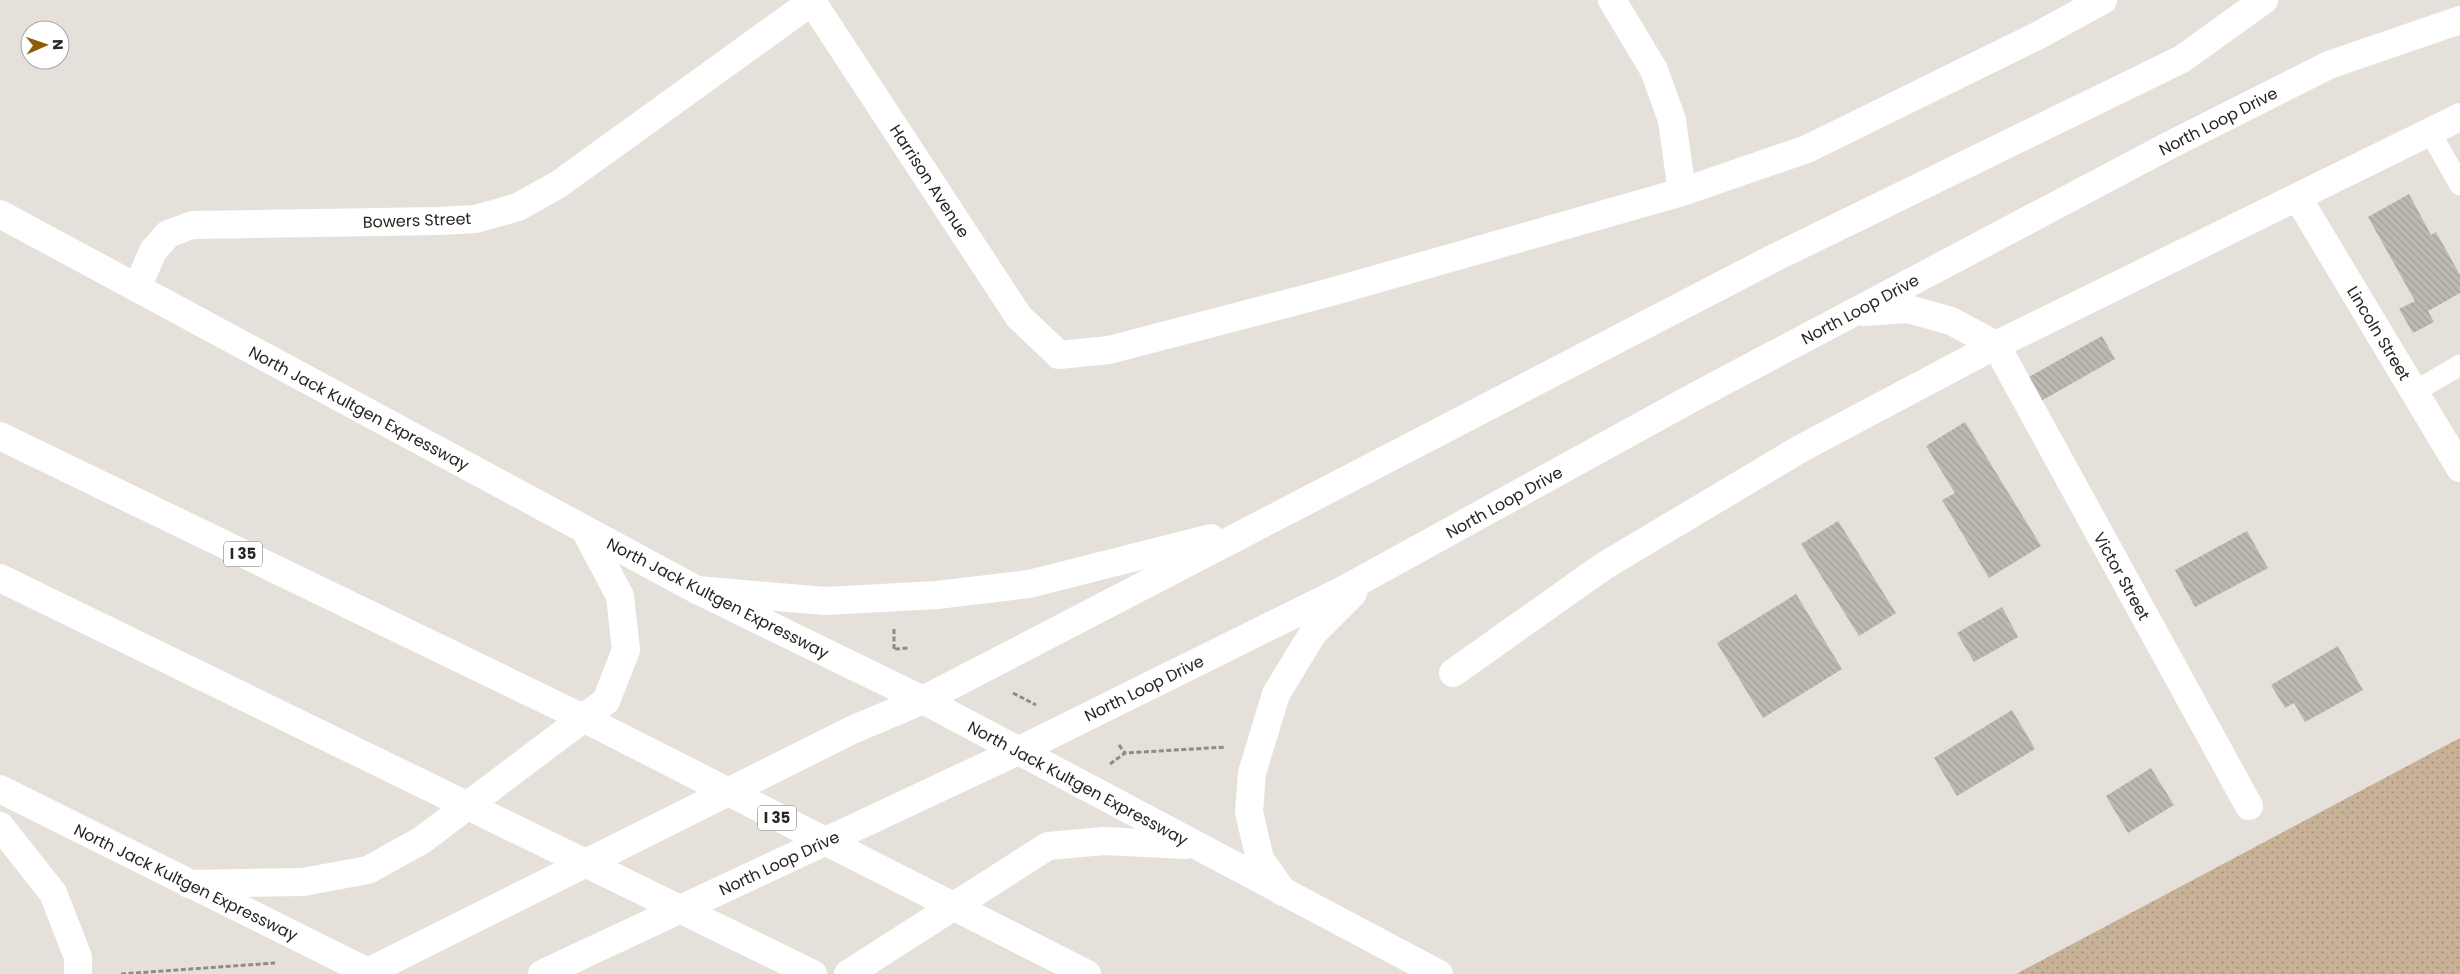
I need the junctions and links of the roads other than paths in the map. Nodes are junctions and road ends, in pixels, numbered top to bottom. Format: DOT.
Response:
graph roads {
  1 [pos="812,0"];
  2 [pos="1612,0"];
  3 [pos="2103,0"];
  4 [pos="2264,0"];
  5 [pos="2460,20"];
  6 [pos="2460,117"];
  7 [pos="2430,132"];
  8 [pos="2460,185"];
  9 [pos="1682,192"];
  10 [pos="2298,198"];
  11 [pos="0,214"];
  12 [pos="137,288"];
  13 [pos="1855,312"];
  14 [pos="1996,345"];
  15 [pos="2460,365"];
  16 [pos="2414,392"];
  17 [pos="0,436"];
  18 [pos="2460,468"];
  19 [pos="1261,525"];
  20 [pos="585,530"];
  21 [pos="1370,575"];
  22 [pos="0,578"];
  23 [pos="697,590"];
  24 [pos="1453,673"];
  25 [pos="923,700"];
  26 [pos="1018,751"];
  27 [pos="0,789"];
  28 [pos="2249,806"];
  29 [pos="0,826"];
  30 [pos="1195,845"];
  31 [pos="189,884"];
  32 [pos="1283,892"];
  33 [pos="1077,969"];
  34 [pos="368,973"];
  35 [pos="78,974"];
  36 [pos="542,974"];
  37 [pos="813,974"];
  38 [pos="848,974"];
  39 [pos="1439,974"];
  1 -- 9 [label="main road, Harrison Avenue"];
  1 -- 12 [label="main road, Bowers Street"];
  2 -- 9 [label="main road"];
  3 -- 9 [label="main road"];
  4 -- 19 [label="main road"];
  5 -- 13 [label="main road, North Loop Drive"];
  6 -- 7 [label="main road"];
  7 -- 8 [label="lane"];
  7 -- 10 [label="main road"];
  10 -- 14 [label="main road"];
  10 -- 16 [label="main road, Lincoln Street"];
  11 -- 12 [label="main road, North Jack Kultgen Expressway"];
  12 -- 20 [label="main road, North Jack Kultgen Expressway"];
  13 -- 14 [label="main road"];
  13 -- 21 [label="main road, North Loop Drive"];
  14 -- 24 [label="main road"];
  14 -- 28 [label="main road, Victor Street"];
  15 -- 16 [label="lane"];
  16 -- 18 [label="main road, Lincoln Street"];
  17 -- 33 [label="main road, I 35"];
  19 -- 23 [label="main road"];
  19 -- 25 [label="main road"];
  20 -- 23 [label="main road, North Jack Kultgen Expressway"];
  20 -- 31 [label="main road"];
  21 -- 26 [label="main road, North Loop Drive"];
  21 -- 32 [label="main road"];
  22 -- 37 [label="main road"];
  23 -- 25 [label="main road, North Jack Kultgen Expressway"];
  25 -- 26 [label="main road, North Jack Kultgen Expressway"];
  25 -- 34 [label="main road"];
  26 -- 30 [label="main road, North Jack Kultgen Expressway"];
  26 -- 36 [label="main road, North Loop Drive"];
  27 -- 31 [label="main road, North Jack Kultgen Expressway"];
  29 -- 35 [label="main road"];
  30 -- 32 [label="main road, North Jack Kultgen Expressway"];
  30 -- 38 [label="main road"];
  31 -- 34 [label="main road, North Jack Kultgen Expressway"];
  32 -- 39 [label="main road, North Jack Kultgen Expressway"];
}
